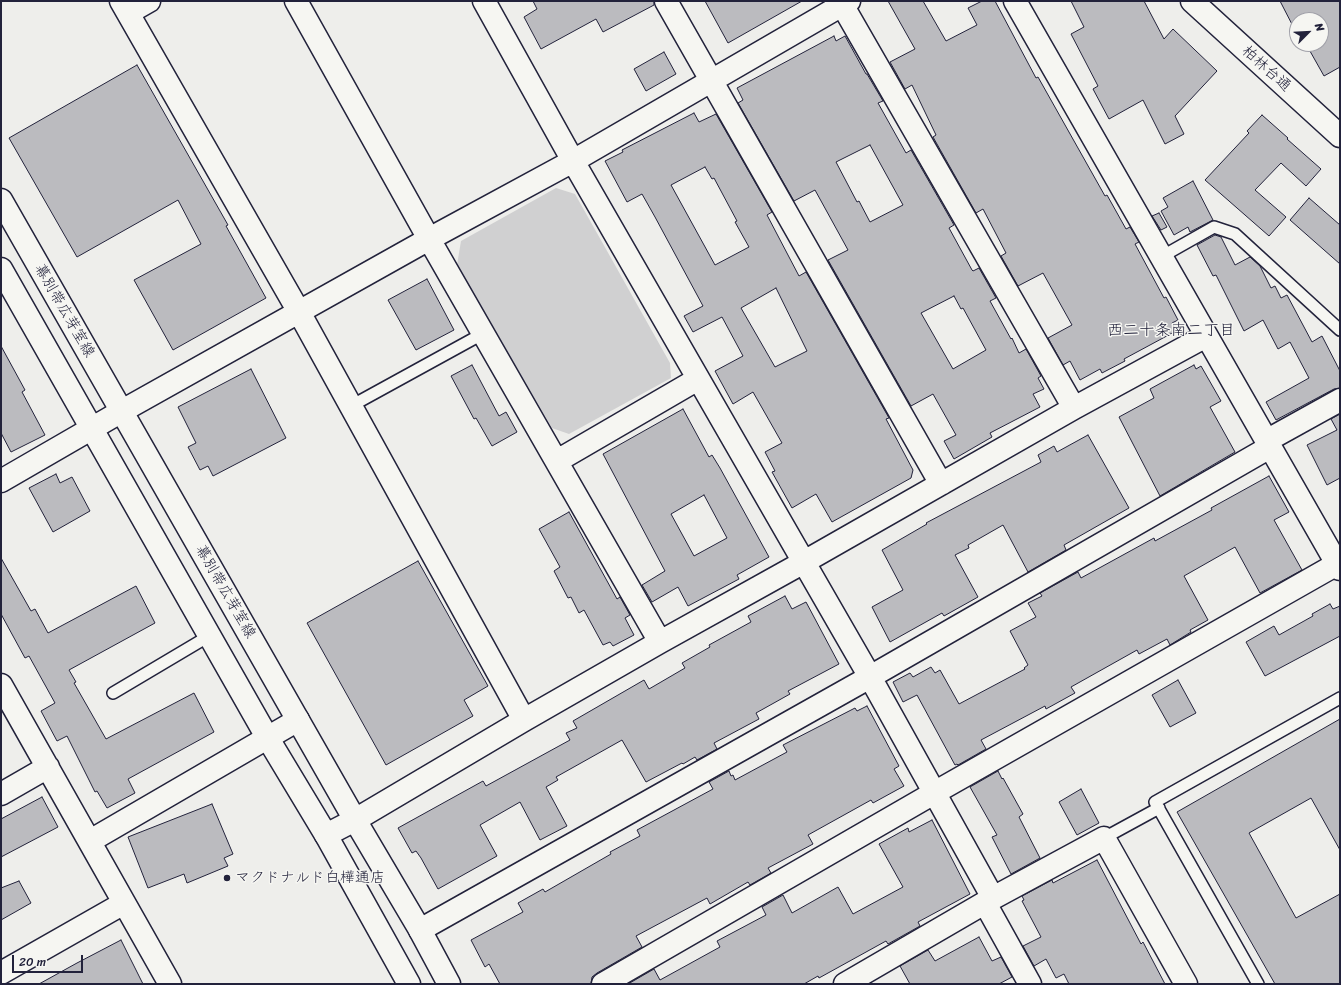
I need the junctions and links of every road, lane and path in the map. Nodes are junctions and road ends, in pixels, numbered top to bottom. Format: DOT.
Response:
graph roads {
  1 [pos="149,1"];
  2 [pos="296,1"];
  3 [pos="484,1"];
  4 [pos="666,1"];
  5 [pos="1015,1"];
  6 [pos="1192,1"];
  7 [pos="844,2"];
  8 [pos="124,7"];
  9 [pos="710,80"];
  10 [pos="1340,136"];
  11 [pos="573,160"];
  12 [pos="1,200"];
  13 [pos="429,238"];
  14 [pos="1161,257"];
  15 [pos="1,269"];
  16 [pos="299,312"];
  17 [pos="1340,330"];
  18 [pos="484,333"];
  19 [pos="1206,336"];
  20 [pos="698,379"];
  21 [pos="1340,400"];
  22 [pos="351,406"];
  23 [pos="1074,408"];
  24 [pos="122,411"];
  25 [pos="92,429"];
  26 [pos="1268,444"];
  27 [pos="557,460"];
  28 [pos="1,481"];
  29 [pos="942,484"];
  30 [pos="804,562"];
  31 [pos="1338,567"];
  32 [pos="209,636"];
  33 [pos="660,642"];
  34 [pos="870,677"];
  35 [pos="1,685"];
  36 [pos="113,693"];
  37 [pos="1340,698"];
  38 [pos="298,720"];
  39 [pos="524,720"];
  40 [pos="267,738"];
  41 [pos="48,767"];
  42 [pos="934,793"];
  43 [pos="1,794"];
  44 [pos="1159,808"];
  45 [pos="355,820"];
  46 [pos="326,835"];
  47 [pos="1104,838"];
  48 [pos="90,841"];
  49 [pos="989,900"];
  50 [pos="124,903"];
  51 [pos="420,930"];
  52 [pos="1,973"];
  53 [pos="871,978"];
  54 [pos="170,984"];
  55 [pos="409,984"];
  56 [pos="449,984"];
  57 [pos="603,984"];
  58 [pos="844,984"];
  59 [pos="1030,984"];
  60 [pos="1186,984"];
  61 [pos="1258,984"];
  1 -- 8 [label="street"];
  2 -- 13 [label="street"];
  3 -- 11 [label="street"];
  4 -- 9 [label="street"];
  5 -- 14 [label="street"];
  6 -- 10 [label="street, 柏林台通"];
  7 -- 9 [label="street"];
  7 -- 23 [label="street"];
  8 -- 16 [label="street"];
  9 -- 11 [label="street"];
  9 -- 29 [label="street"];
  11 -- 13 [label="street"];
  11 -- 20 [label="street"];
  12 -- 24 [label="street, 幕別帯広芽室線"];
  13 -- 16 [label="street"];
  13 -- 18 [label="street"];
  14 -- 17 [label="lane"];
  14 -- 19 [label="street"];
  15 -- 25 [label="street"];
  16 -- 22 [label="street"];
  16 -- 24 [label="street"];
  18 -- 22 [label="lane"];
  18 -- 27 [label="street"];
  19 -- 23 [label="street"];
  19 -- 26 [label="street"];
  20 -- 27 [label="street"];
  20 -- 30 [label="street"];
  21 -- 26 [label="street"];
  22 -- 39 [label="street"];
  23 -- 29 [label="street"];
  24 -- 25 [label="street"];
  24 -- 38 [label="street, 幕別帯広芽室線"];
  25 -- 28 [label="street"];
  25 -- 32 [label="street"];
  26 -- 31 [label="street"];
  26 -- 34 [label="street"];
  27 -- 33 [label="street"];
  29 -- 30 [label="street"];
  30 -- 33 [label="street"];
  30 -- 34 [label="street"];
  31 -- 42 [label="street"];
  32 -- 36 [label="lane"];
  32 -- 40 [label="street"];
  33 -- 39 [label="street"];
  34 -- 42 [label="street"];
  34 -- 51 [label="street"];
  35 -- 41 [label="street"];
  37 -- 44 [label="lane"];
  38 -- 40 [label="street"];
  38 -- 45 [label="street, 幕別帯広芽室線"];
  39 -- 45 [label="street"];
  40 -- 46 [label="street"];
  40 -- 48 [label="street"];
  41 -- 43 [label="street"];
  41 -- 48 [label="street"];
  42 -- 49 [label="street"];
  42 -- 57 [label="street"];
  44 -- 47 [label="lane"];
  44 -- 61 [label="lane"];
  45 -- 46 [label="street"];
  45 -- 51 [label="street, 幕別帯広芽室線"];
  46 -- 55 [label="street"];
  47 -- 49 [label="street"];
  47 -- 60 [label="street"];
  48 -- 50 [label="street"];
  49 -- 53 [label="street"];
  49 -- 59 [label="street"];
  50 -- 52 [label="street"];
  50 -- 54 [label="street"];
  51 -- 56 [label="street, 幕別帯広芽室線"];
  53 -- 58 [label="street"];
}
